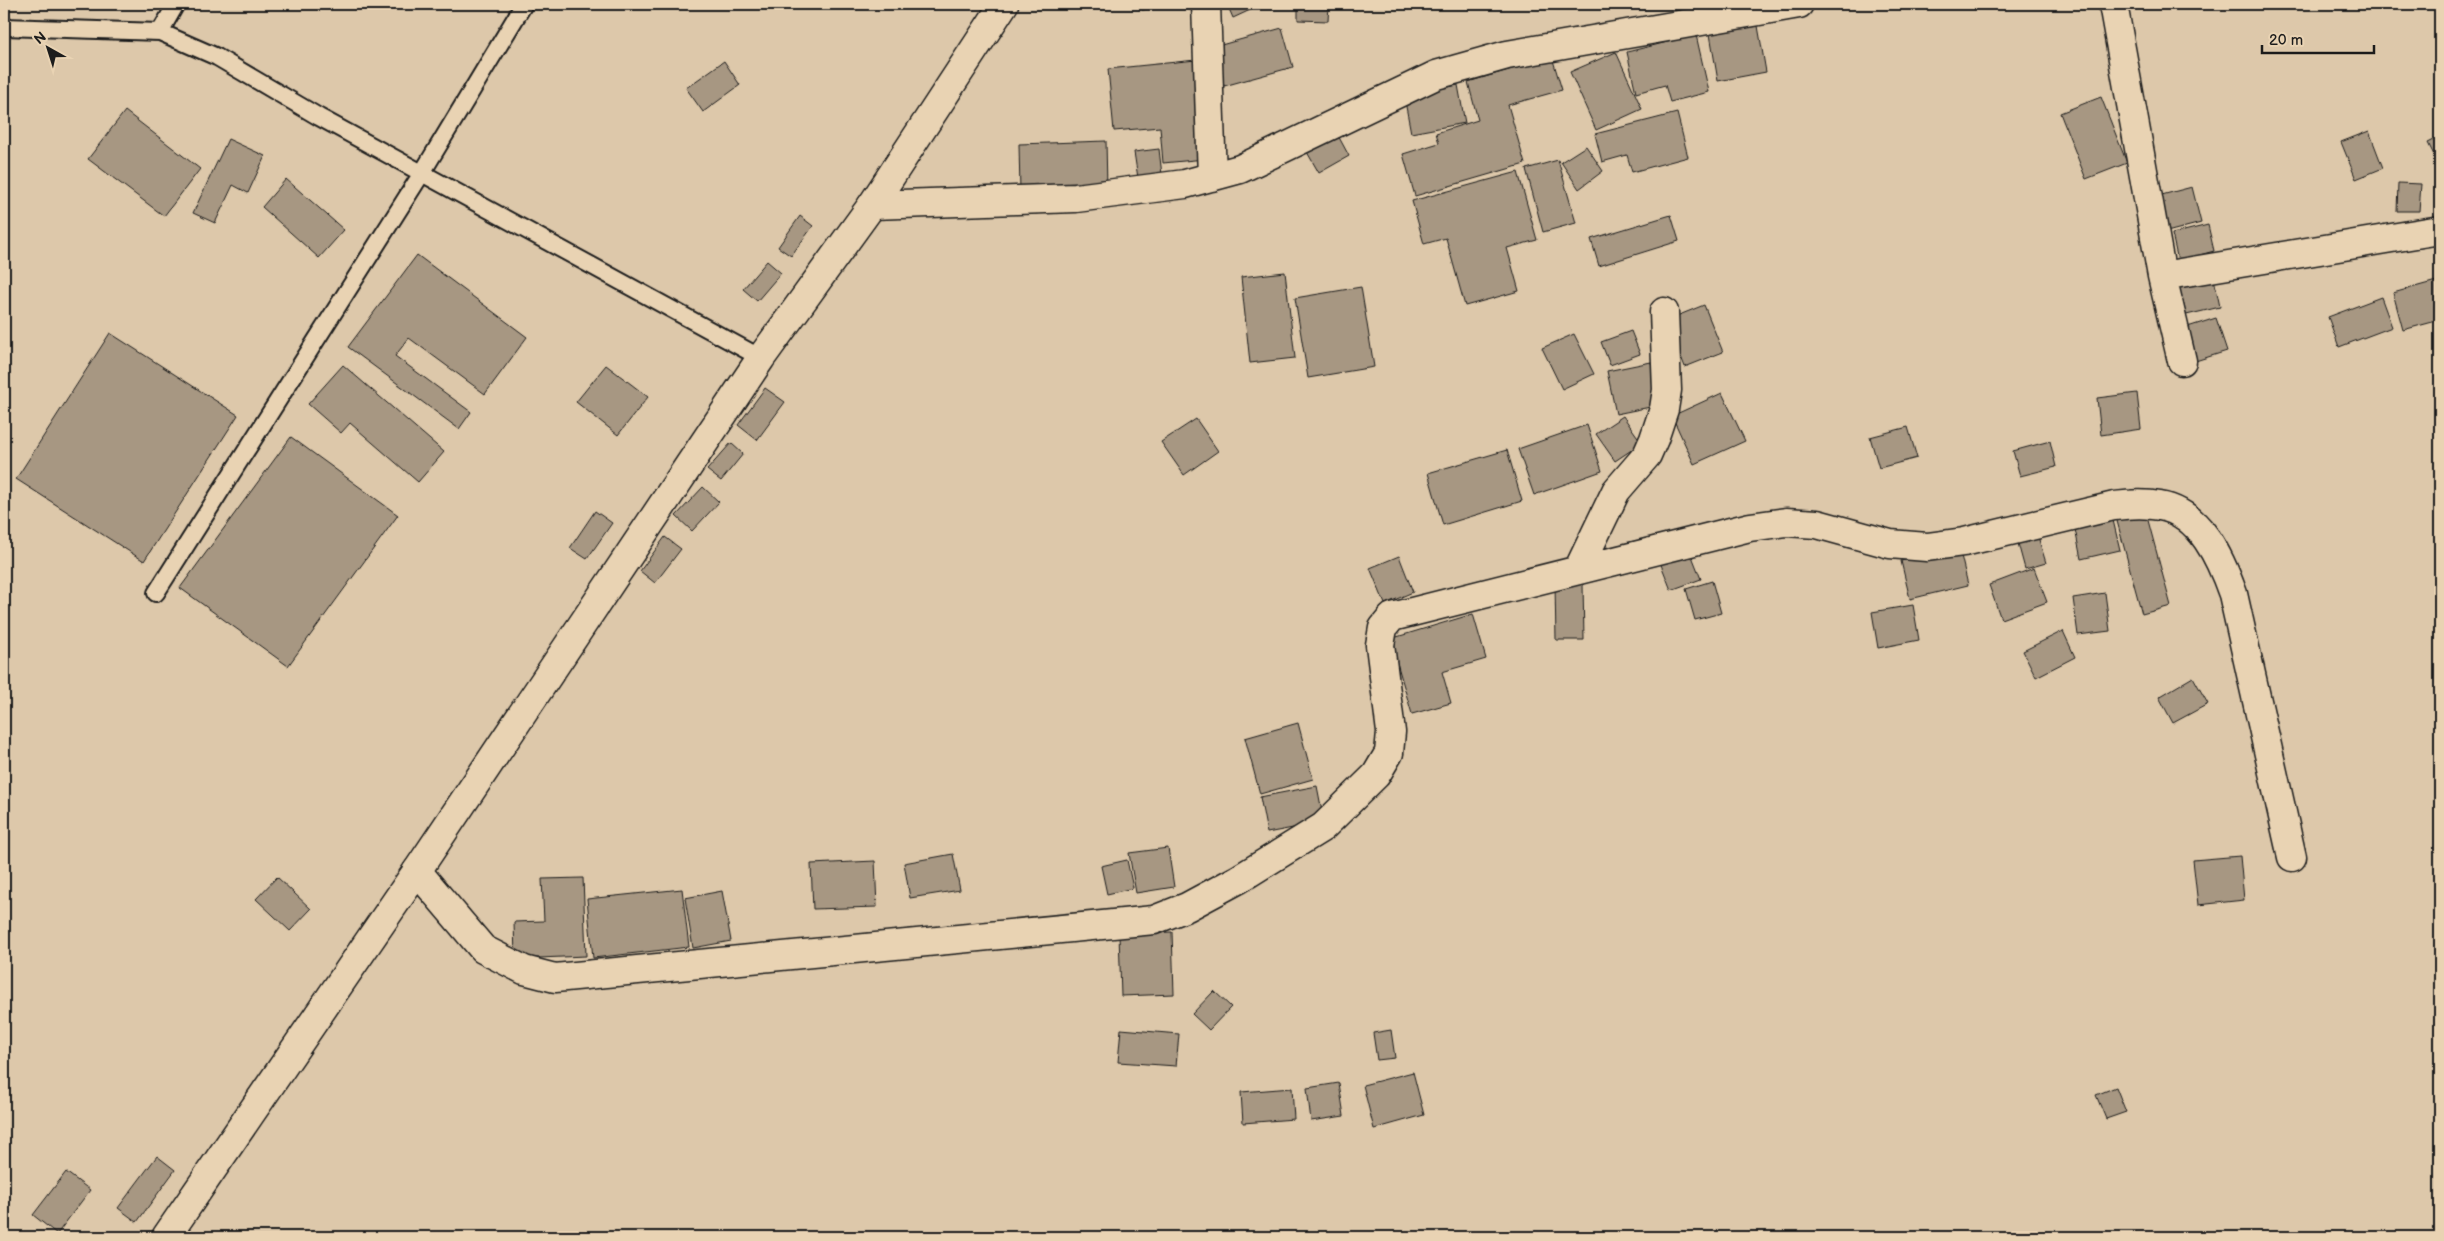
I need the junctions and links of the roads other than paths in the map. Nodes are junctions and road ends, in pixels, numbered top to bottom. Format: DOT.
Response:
graph roads {
  1 [pos="176,4"];
  2 [pos="524,4"];
  3 [pos="1004,4"];
  4 [pos="1206,4"];
  5 [pos="1800,4"];
  6 [pos="2113,4"];
  7 [pos="4,27"];
  8 [pos="160,32"];
  9 [pos="422,174"];
  10 [pos="1212,177"];
  11 [pos="872,205"];
  12 [pos="2440,230"];
  13 [pos="2162,276"];
  14 [pos="1664,312"];
  15 [pos="761,358"];
  16 [pos="2182,361"];
  17 [pos="1578,570"];
  18 [pos="156,593"];
  19 [pos="2292,858"];
  20 [pos="417,871"];
  21 [pos="166,1237"];
  1 -- 8 [label="lane"];
  2 -- 9 [label="lane"];
  3 -- 11 [label="main road"];
  4 -- 10 [label="main road"];
  5 -- 10 [label="main road"];
  6 -- 13 [label="main road"];
  7 -- 8 [label="lane"];
  8 -- 9 [label="lane"];
  9 -- 15 [label="lane"];
  9 -- 18 [label="lane"];
  10 -- 11 [label="main road"];
  11 -- 15 [label="main road"];
  12 -- 13 [label="main road"];
  13 -- 16 [label="main road"];
  14 -- 17 [label="main road"];
  15 -- 20 [label="main road"];
  17 -- 19 [label="main road"];
  17 -- 20 [label="main road"];
  20 -- 21 [label="main road"];
}
